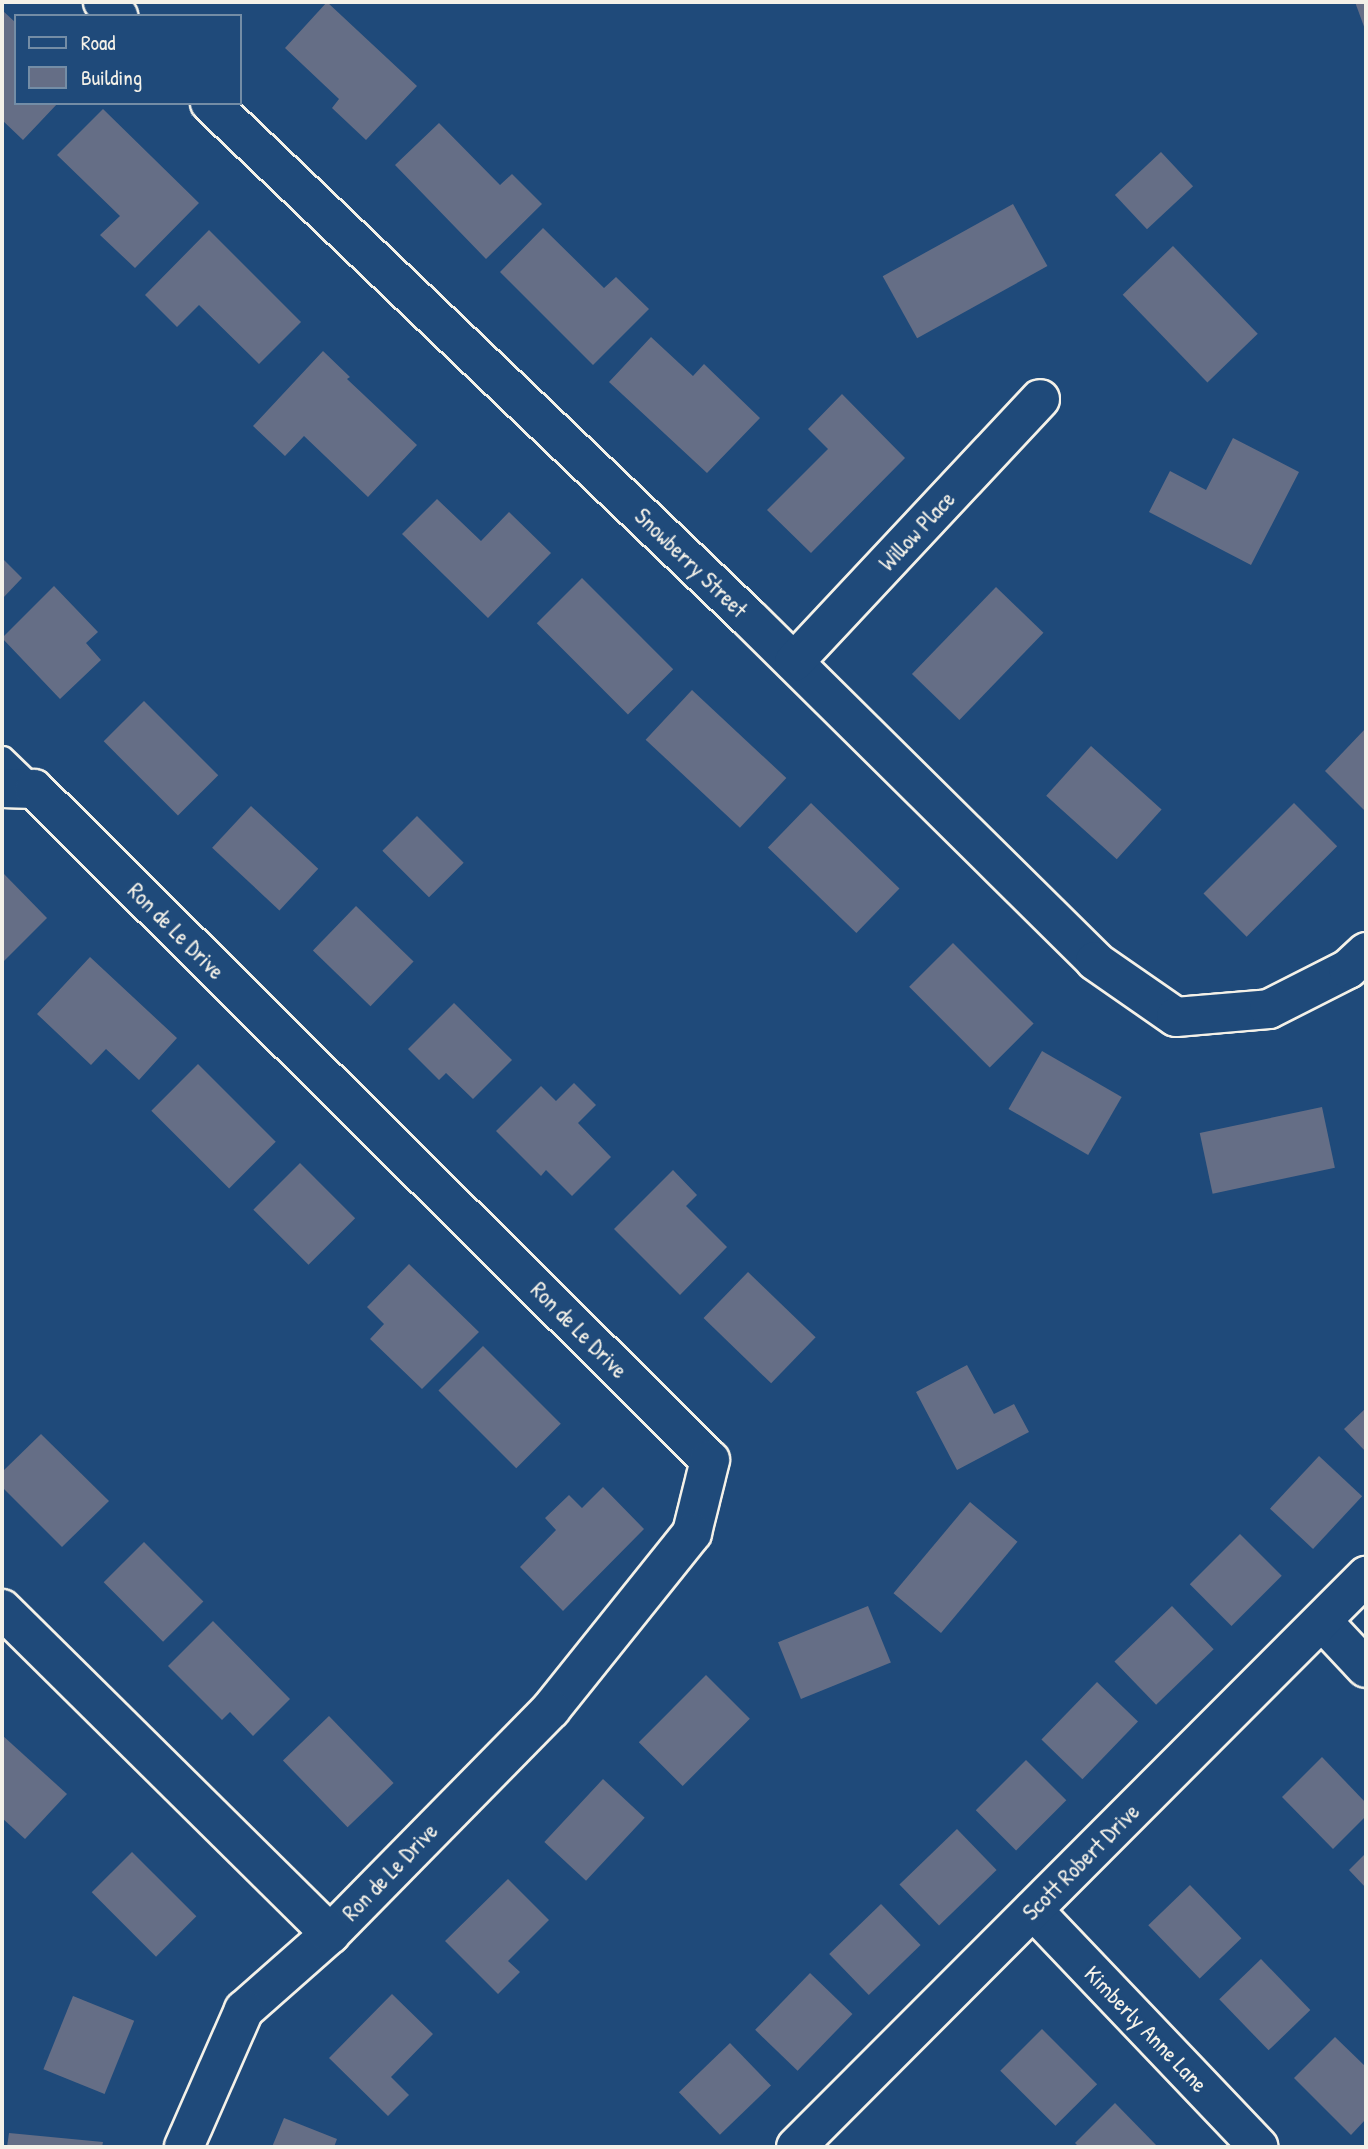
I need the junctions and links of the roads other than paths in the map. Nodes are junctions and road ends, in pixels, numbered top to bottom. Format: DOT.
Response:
graph roads {
  1 [pos="103,2"];
  2 [pos="116,14"];
  3 [pos="212,105"];
  4 [pos="1040,399"];
  5 [pos="794,662"];
  6 [pos="2,758"];
  7 [pos="18,789"];
  8 [pos="1366,952"];
  9 [pos="1366,1576"];
  10 [pos="2,1609"];
  11 [pos="1322,1621"];
  12 [pos="1366,1668"];
  13 [pos="1033,1910"];
  14 [pos="330,1934"];
  15 [pos="184,2147"];
  16 [pos="796,2147"];
  17 [pos="1259,2147"];
  1 -- 2 [label="street"];
  3 -- 5 [label="street, Snowberry Street"];
  4 -- 5 [label="street, Willow Place"];
  5 -- 8 [label="street, Snowberry Street"];
  6 -- 7 [label="lane"];
  7 -- 14 [label="street, Ron de Le Drive"];
  9 -- 11 [label="street, Scott Robert Drive"];
  10 -- 14 [label="street, Ron de Le Drive"];
  11 -- 12 [label="street"];
  11 -- 13 [label="street, Scott Robert Drive"];
  13 -- 16 [label="street, Scott Robert Drive"];
  13 -- 17 [label="street, Kimberly Anne Lane"];
  14 -- 15 [label="street, Ron de Le Drive"];
}
